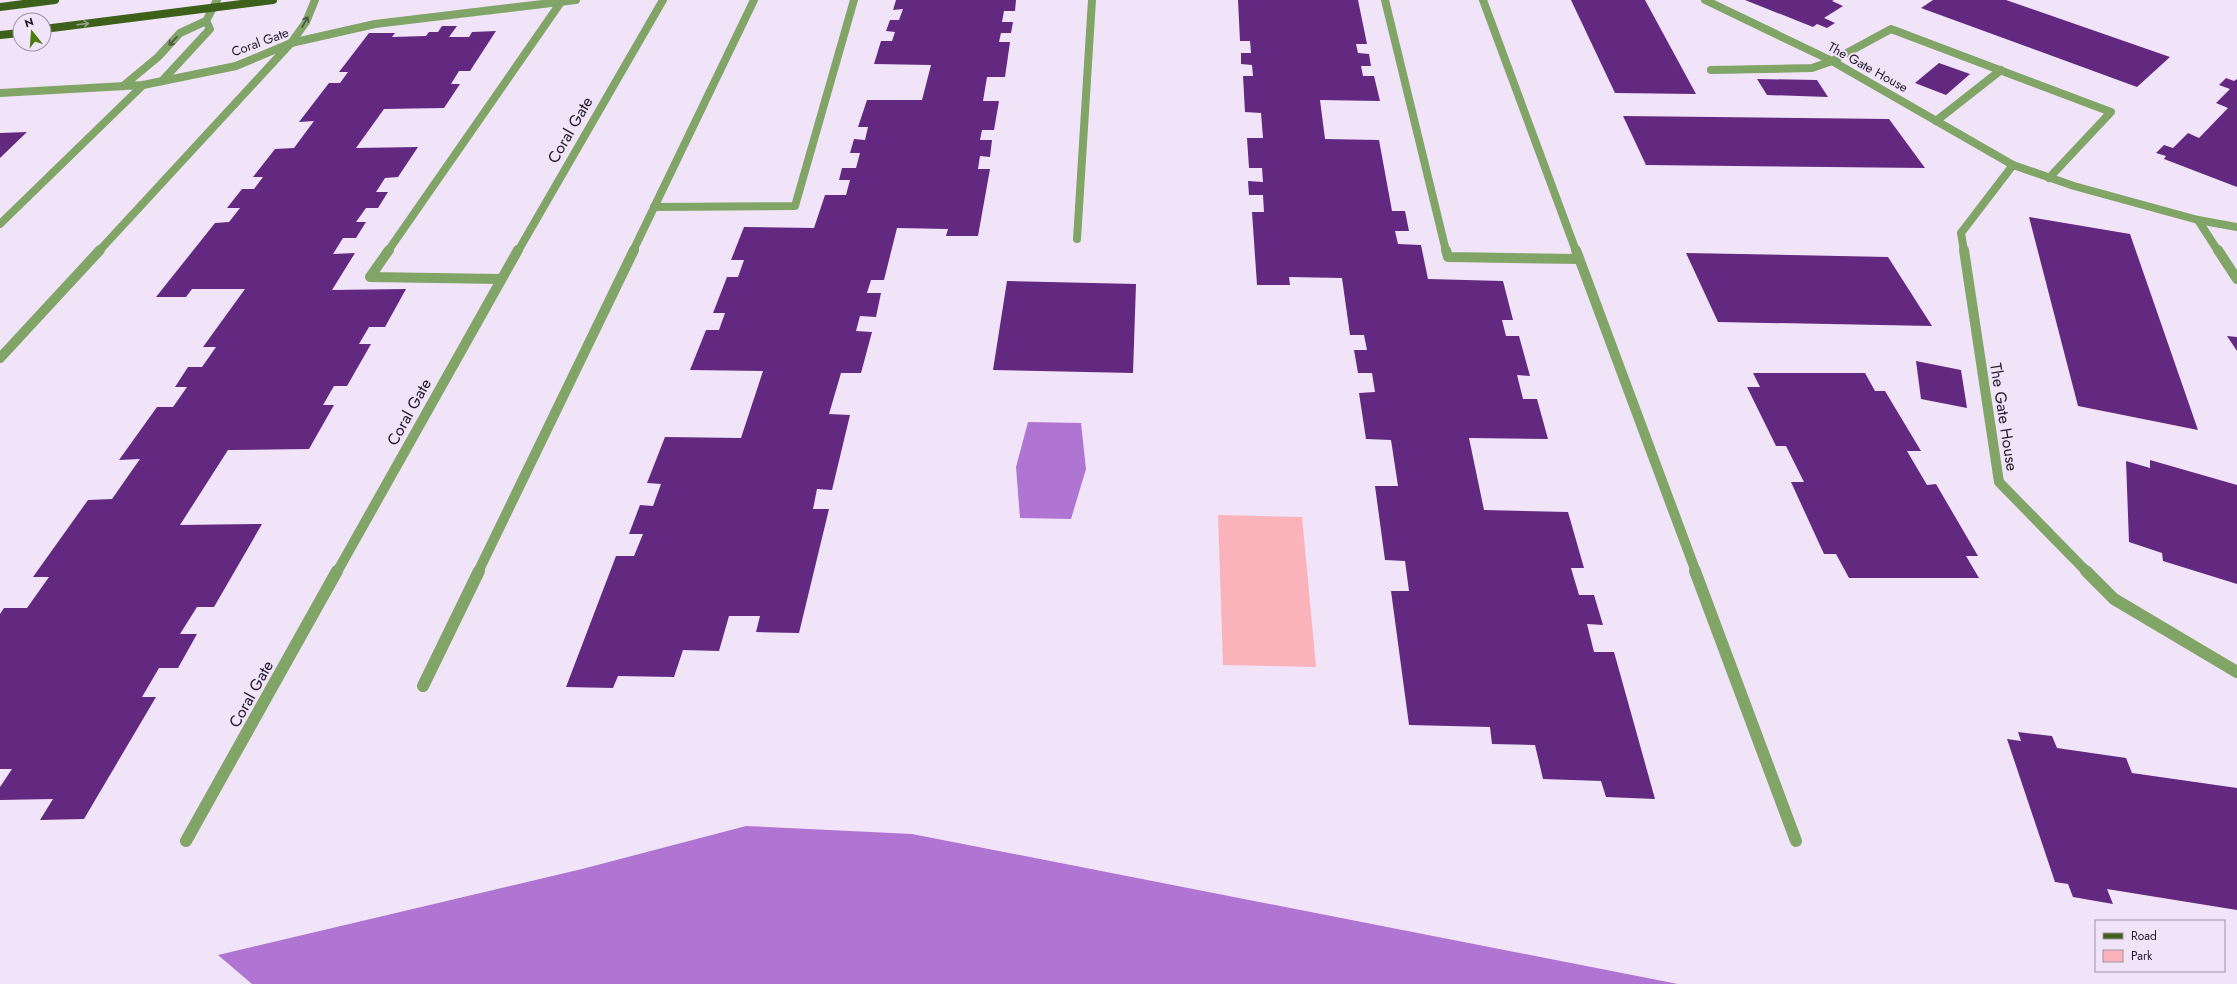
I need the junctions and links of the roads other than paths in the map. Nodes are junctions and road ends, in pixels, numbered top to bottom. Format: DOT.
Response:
graph roads {
  1 [pos="55,0"];
  2 [pos="217,0"];
  3 [pos="273,0"];
  4 [pos="315,0"];
  5 [pos="576,0"];
  6 [pos="663,0"];
  7 [pos="754,0"];
  8 [pos="854,0"];
  9 [pos="1092,0"];
  10 [pos="1385,0"];
  11 [pos="1483,0"];
  12 [pos="1705,0"];
  13 [pos="561,2"];
  14 [pos="0,7"];
  15 [pos="213,7"];
  16 [pos="206,21"];
  17 [pos="52,28"];
  18 [pos="12,34"];
  19 [pos="0,35"];
  20 [pos="291,43"];
  21 [pos="1832,61"];
  22 [pos="1712,70"];
  23 [pos="2001,70"];
  24 [pos="162,81"];
  25 [pos="143,85"];
  26 [pos="122,86"];
  27 [pos="0,94"];
  28 [pos="1936,121"];
  29 [pos="2013,165"];
  30 [pos="2049,178"];
  31 [pos="654,207"];
  32 [pos="2198,220"];
  33 [pos="0,224"];
  34 [pos="2237,227"];
  35 [pos="1077,238"];
  36 [pos="1579,259"];
  37 [pos="501,279"];
  38 [pos="2237,279"];
  39 [pos="0,358"];
  40 [pos="2237,672"];
  41 [pos="423,686"];
  42 [pos="186,840"];
  43 [pos="1796,841"];
  1 -- 14 [label="main road"];
  2 -- 15 [label="street"];
  3 -- 15 [label="main road"];
  20 -- 4 [label="street, one-way"];
  5 -- 13 [label="street, Coral Gate"];
  6 -- 37 [label="street, Coral Gate"];
  7 -- 31 [label="street"];
  8 -- 31 [label="street"];
  9 -- 35 [label="street"];
  10 -- 36 [label="street"];
  11 -- 36 [label="street"];
  12 -- 21 [label="street, The Gate House"];
  13 -- 20 [label="street, Coral Gate"];
  13 -- 37 [label="street"];
  15 -- 16 [label="street"];
  17 -- 15 [label="main road, one-way"];
  16 -- 24 [label="street"];
  16 -- 26 [label="street, one-way"];
  18 -- 19 [label="main road"];
  20 -- 24 [label="street, Coral Gate"];
  20 -- 39 [label="street"];
  21 -- 22 [label="street"];
  21 -- 23 [label="street"];
  21 -- 28 [label="street, The Gate House"];
  23 -- 28 [label="street"];
  23 -- 30 [label="street"];
  24 -- 25 [label="street, Coral Gate"];
  25 -- 26 [label="street, Coral Gate"];
  25 -- 33 [label="street"];
  26 -- 27 [label="street, Coral Gate"];
  28 -- 29 [label="street, The Gate House"];
  29 -- 30 [label="street, The Gate House"];
  29 -- 40 [label="street, The Gate House"];
  30 -- 32 [label="street, The Gate House"];
  31 -- 41 [label="street"];
  32 -- 34 [label="street, The Gate House"];
  32 -- 38 [label="street"];
  36 -- 43 [label="street"];
  37 -- 42 [label="street, Coral Gate"];
}
